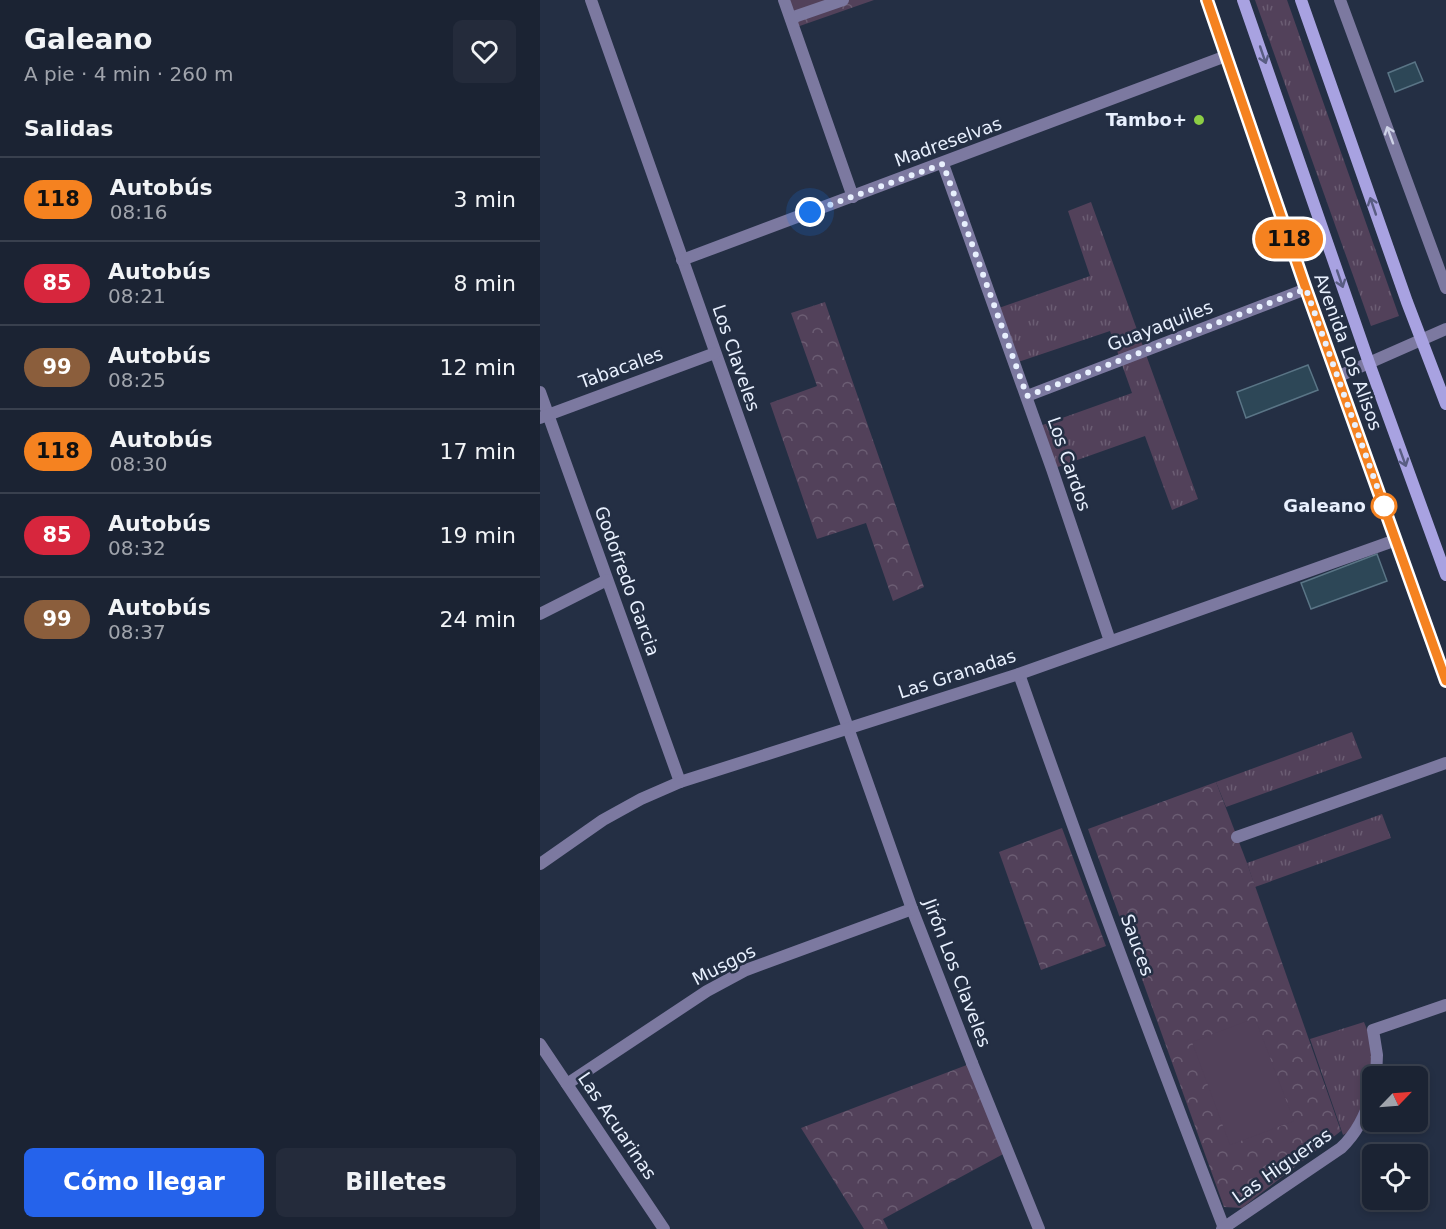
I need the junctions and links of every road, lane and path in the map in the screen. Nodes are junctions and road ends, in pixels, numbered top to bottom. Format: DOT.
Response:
graph roads {
  1 [pos="591,0"];
  2 [pos="784,0"];
  3 [pos="843,0"];
  4 [pos="1207,0"];
  5 [pos="1243,0"];
  6 [pos="1301,0"];
  7 [pos="1340,0"];
  8 [pos="791,18"];
  9 [pos="1226,57"];
  10 [pos="943,164"];
  11 [pos="853,196"];
  12 [pos="682,260"];
  13 [pos="1446,288"];
  14 [pos="1306,289"];
  15 [pos="1446,329"];
  16 [pos="1422,340"];
  17 [pos="716,353"];
  18 [pos="1369,363"];
  19 [pos="1337,377"];
  20 [pos="540,392"];
  21 [pos="1027,396"];
  22 [pos="1446,404"];
  23 [pos="544,416"];
  24 [pos="1396,540"];
  25 [pos="1446,575"];
  26 [pos="607,580"];
  27 [pos="540,614"];
  28 [pos="1110,641"];
  29 [pos="1019,674"];
  30 [pos="1446,681"];
  31 [pos="848,728"];
  32 [pos="1446,763"];
  33 [pos="680,782"];
  34 [pos="1237,837"];
  35 [pos="540,864"];
  36 [pos="912,909"];
  37 [pos="1446,1005"];
  38 [pos="540,1044"];
  39 [pos="1376,1066"];
  40 [pos="567,1084"];
  41 [pos="1362,1121"];
  42 [pos="1223,1228"];
  43 [pos="664,1229"];
  44 [pos="1039,1229"];
  1 -- 12 [label="street, Los Claveles"];
  2 -- 8 [label="street"];
  3 -- 8 [label="street"];
  4 -- 9 [label="street, Avenida Los Alisos"];
  5 -- 18 [label="main road, Avenida Los Alisos, one-way"];
  16 -- 6 [label="main road, one-way"];
  13 -- 7 [label="street, one-way"];
  8 -- 11 [label="street"];
  9 -- 10 [label="street, Madreselvas"];
  9 -- 14 [label="street, Avenida Los Alisos"];
  10 -- 11 [label="street, Madreselvas"];
  10 -- 21 [label="street, Los Cardos"];
  11 -- 12 [label="street, Madreselvas"];
  12 -- 17 [label="street, Los Claveles"];
  14 -- 19 [label="street, Avenida Los Alisos"];
  14 -- 21 [label="street, Guayaquiles"];
  15 -- 16 [label="street"];
  16 -- 18 [label="street"];
  16 -- 22 [label="main road"];
  17 -- 23 [label="street, Tabacales"];
  17 -- 31 [label="street, Los Claveles"];
  18 -- 19 [label="street"];
  18 -- 25 [label="main road, Avenida Los Alisos, one-way"];
  19 -- 24 [label="street, Avenida Los Alisos"];
  20 -- 23 [label="street, Godofredo Garcia"];
  21 -- 28 [label="street, Los Cardos"];
  23 -- 26 [label="street, Godofredo Garcia"];
  24 -- 28 [label="street, Las Granadas"];
  24 -- 30 [label="street, Avenida Los Alisos"];
  26 -- 27 [label="street"];
  26 -- 33 [label="street, Godofredo Garcia"];
  28 -- 29 [label="street, Las Granadas"];
  29 -- 31 [label="street, Las Granadas"];
  29 -- 42 [label="street, Sauces"];
  31 -- 33 [label="street, Las Granadas"];
  31 -- 36 [label="street, Jirón Los Claveles"];
  32 -- 34 [label="street"];
  33 -- 35 [label="street, Las Granadas"];
  36 -- 40 [label="street, Musgos"];
  36 -- 44 [label="street, Jirón Los Claveles"];
  37 -- 39 [label="street"];
  38 -- 40 [label="street, Las Acuarinas"];
  40 -- 43 [label="street, Las Acuarinas"];
  41 -- 42 [label="street, Las Higueras"];
}
